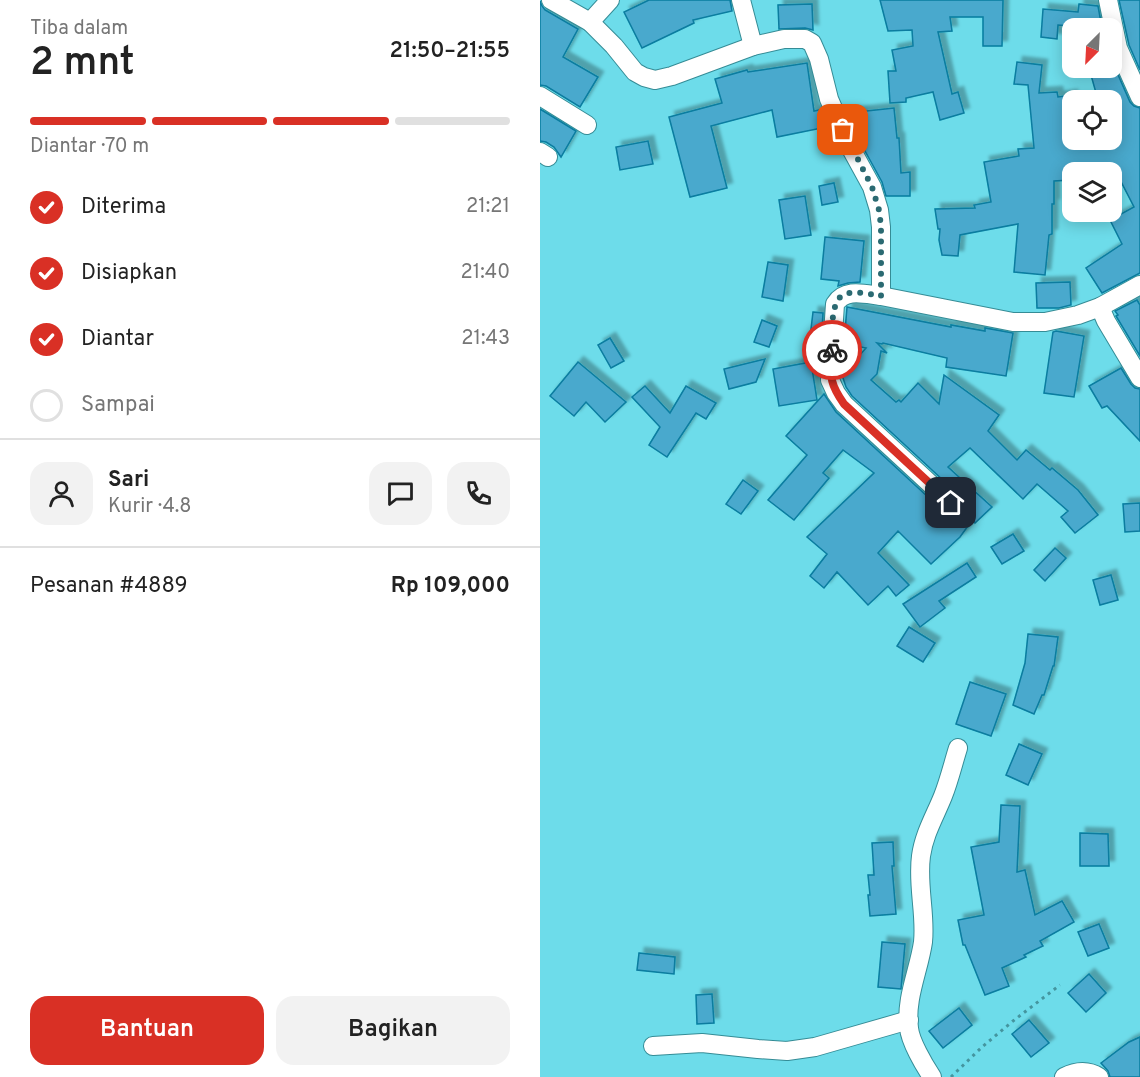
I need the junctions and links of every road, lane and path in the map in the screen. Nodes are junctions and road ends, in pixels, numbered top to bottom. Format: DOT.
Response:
graph roads {
  1 [pos="551,0"];
  2 [pos="610,0"];
  3 [pos="741,0"];
  4 [pos="1108,0"];
  5 [pos="590,22"];
  6 [pos="753,46"];
  7 [pos="540,96"];
  8 [pos="1140,97"];
  9 [pos="587,125"];
  10 [pos="1140,285"];
  11 [pos="881,296"];
  12 [pos="1100,307"];
  13 [pos="1140,378"];
  14 [pos="951,503"];
  15 [pos="958,748"];
  16 [pos="1060,985"];
  17 [pos="909,1020"];
  18 [pos="653,1046"];
  19 [pos="932,1077"];
  20 [pos="951,1077"];
  21 [pos="1064,1077"];
  22 [pos="1099,1077"];
  1 -- 5 [label="street"];
  2 -- 5 [label="street"];
  3 -- 6 [label="street"];
  4 -- 8 [label="street"];
  5 -- 6 [label="street"];
  6 -- 11 [label="street"];
  7 -- 9 [label="street"];
  10 -- 12 [label="street"];
  11 -- 12 [label="street"];
  11 -- 14 [label="street"];
  12 -- 13 [label="street"];
  15 -- 17 [label="street"];
  16 -- 20 [label="path"];
  17 -- 18 [label="street"];
  17 -- 19 [label="street"];
  21 -- 22 [label="street"];
}
